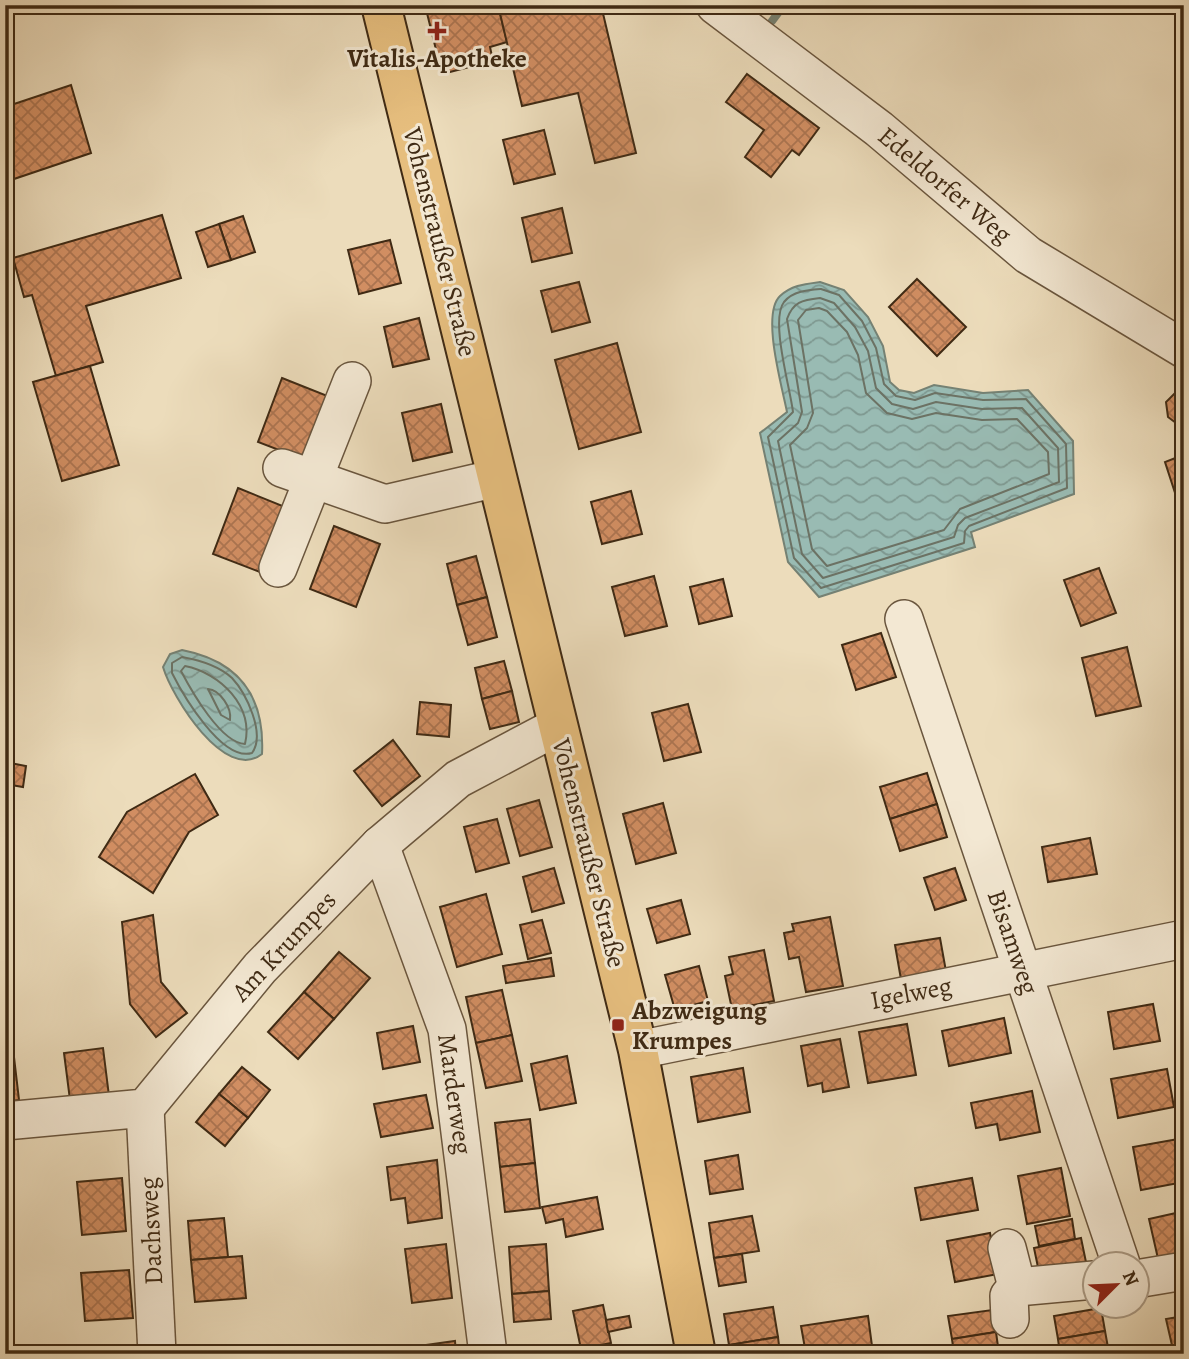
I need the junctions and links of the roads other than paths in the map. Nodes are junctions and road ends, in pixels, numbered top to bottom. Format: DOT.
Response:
graph roads {
  1 [pos="381,5"];
  2 [pos="715,5"];
  3 [pos="1184,349"];
  4 [pos="352,381"];
  5 [pos="298,474"];
  6 [pos="497,478"];
  7 [pos="278,568"];
  8 [pos="904,619"];
  9 [pos="558,726"];
  10 [pos="380,845"];
  11 [pos="1184,939"];
  12 [pos="1023,971"];
  13 [pos="638,1050"];
  14 [pos="145,1108"];
  15 [pos="5,1121"];
  16 [pos="1007,1248"];
  17 [pos="1116,1250"];
  18 [pos="1184,1271"];
  19 [pos="1150,1277"];
  20 [pos="1080,1284"];
  21 [pos="157,1354"];
  22 [pos="488,1354"];
  23 [pos="696,1354"];
  1 -- 6 [label="main road, Vohenstraußer Straße"];
  2 -- 3 [label="street, Edeldorfer Weg"];
  4 -- 5 [label="street"];
  5 -- 6 [label="street"];
  5 -- 7 [label="street"];
  6 -- 9 [label="main road, Vohenstraußer Straße"];
  8 -- 12 [label="street, Bisamweg"];
  9 -- 10 [label="street, Am Krumpes"];
  9 -- 13 [label="main road, Vohenstraußer Straße"];
  10 -- 14 [label="street, Am Krumpes"];
  10 -- 22 [label="street, Marderweg"];
  11 -- 12 [label="street, Igelweg"];
  12 -- 13 [label="street, Igelweg"];
  12 -- 17 [label="street, Bisamweg"];
  13 -- 23 [label="main road, Vohenstraußer Straße"];
  14 -- 15 [label="street"];
  14 -- 21 [label="street, Dachsweg"];
  16 -- 20 [label="street"];
  18 -- 19 [label="street"];
}
